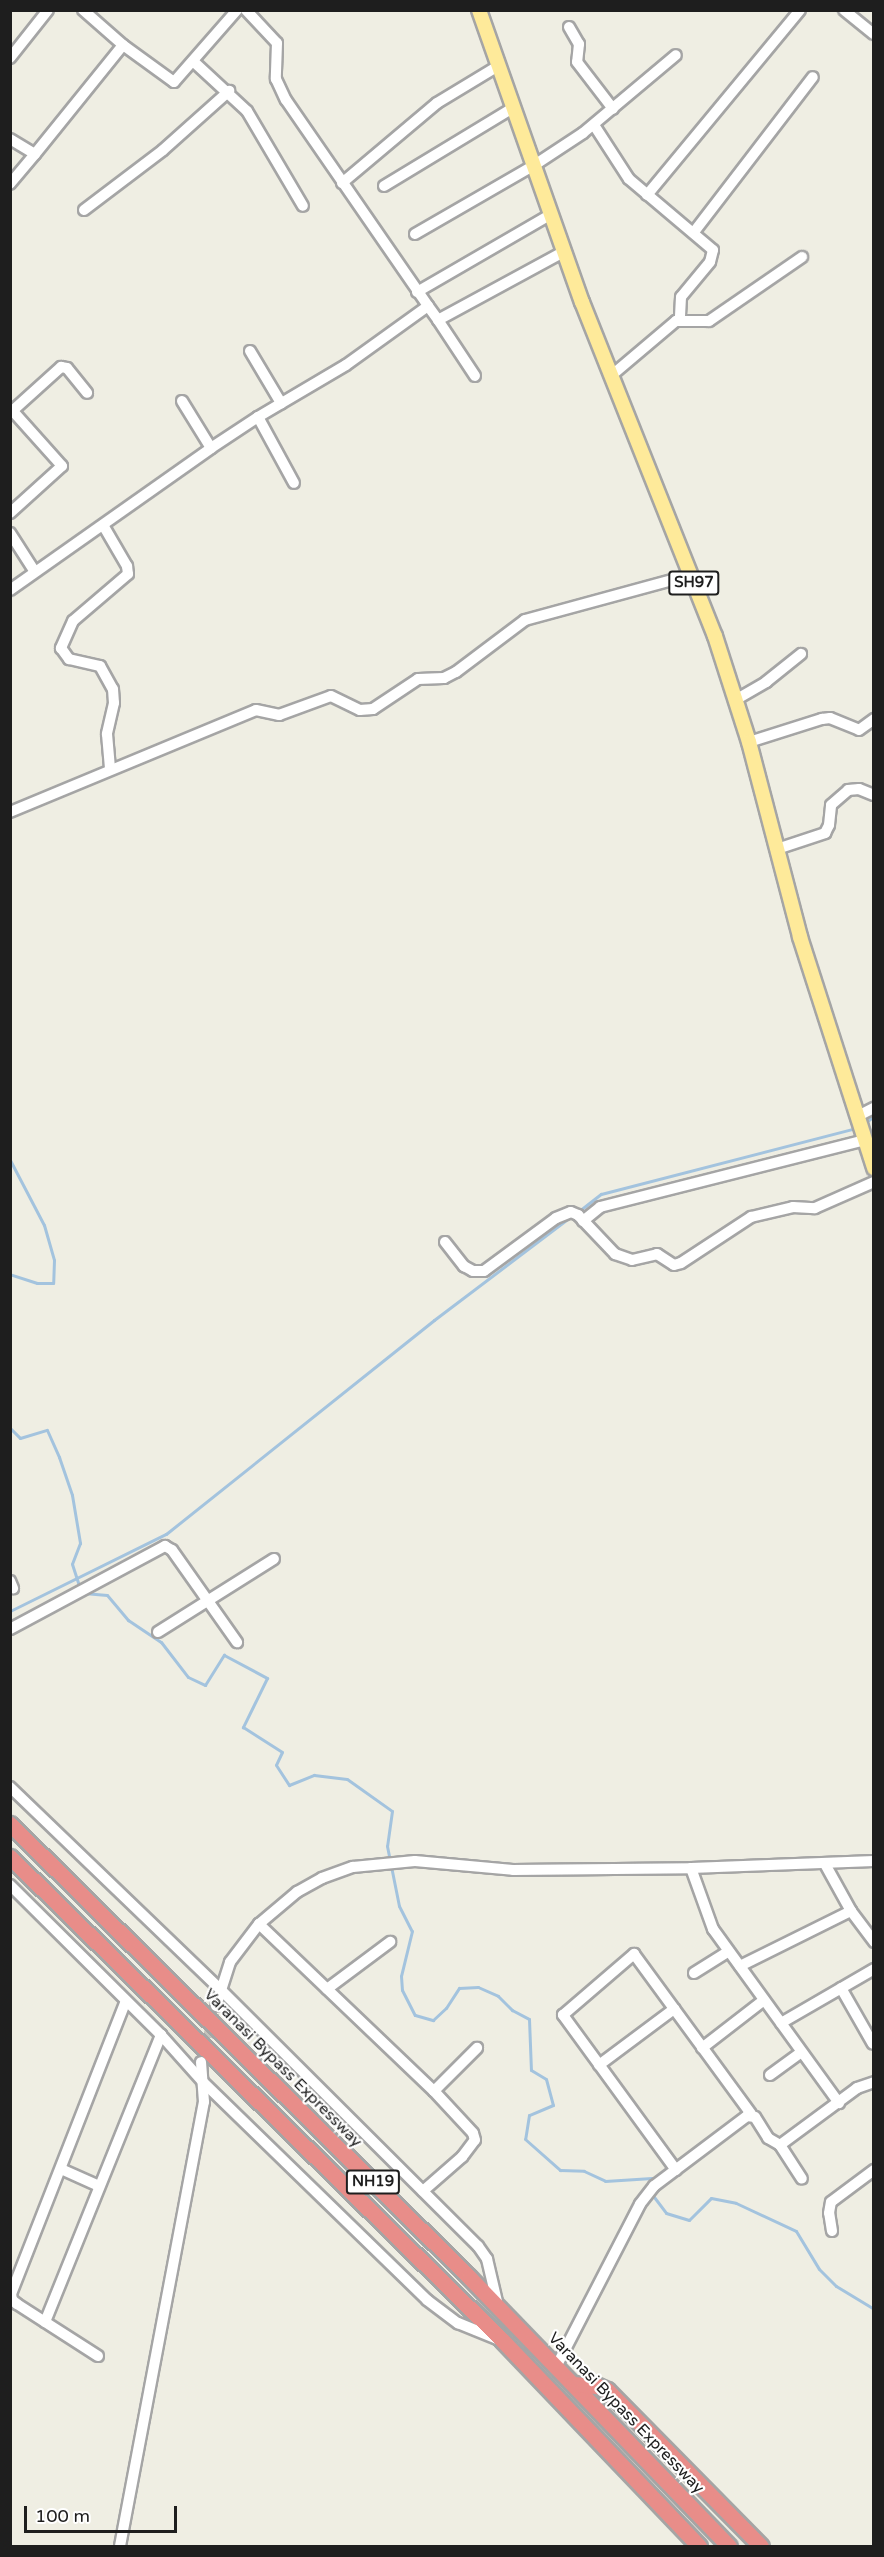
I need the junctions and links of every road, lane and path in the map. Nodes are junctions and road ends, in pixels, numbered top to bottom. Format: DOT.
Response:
graph roads {
  1 [pos="48,10"];
  2 [pos="83,10"];
  3 [pos="237,10"];
  4 [pos="246,10"];
  5 [pos="479,10"];
  6 [pos="800,10"];
  7 [pos="844,10"];
  8 [pos="569,27"];
  9 [pos="873,34"];
  10 [pos="123,45"];
  11 [pos="676,55"];
  12 [pos="10,58"];
  13 [pos="194,62"];
  14 [pos="498,66"];
  15 [pos="813,77"];
  16 [pos="229,91"];
  17 [pos="513,108"];
  18 [pos="612,109"];
  19 [pos="594,125"];
  20 [pos="10,139"];
  21 [pos="35,154"];
  22 [pos="533,166"];
  23 [pos="342,183"];
  24 [pos="10,184"];
  25 [pos="384,186"];
  26 [pos="647,195"];
  27 [pos="303,206"];
  28 [pos="84,210"];
  29 [pos="550,215"];
  30 [pos="694,232"];
  31 [pos="416,234"];
  32 [pos="563,252"];
  33 [pos="802,257"];
  34 [pos="417,292"];
  35 [pos="428,306"];
  36 [pos="680,319"];
  37 [pos="438,320"];
  38 [pos="250,351"];
  39 [pos="612,375"];
  40 [pos="475,376"];
  41 [pos="87,393"];
  42 [pos="182,401"];
  43 [pos="281,403"];
  44 [pos="11,412"];
  45 [pos="258,417"];
  46 [pos="210,448"];
  47 [pos="294,483"];
  48 [pos="10,513"];
  49 [pos="102,525"];
  50 [pos="10,532"];
  51 [pos="35,572"];
  52 [pos="691,575"];
  53 [pos="10,590"];
  54 [pos="801,654"];
  55 [pos="737,699"];
  56 [pos="873,719"];
  57 [pos="749,742"];
  58 [pos="110,769"];
  59 [pos="873,795"];
  60 [pos="10,812"];
  61 [pos="777,849"];
  62 [pos="873,1108"];
  63 [pos="858,1116"];
  64 [pos="865,1140"];
  65 [pos="873,1165"];
  66 [pos="873,1182"];
  67 [pos="583,1221"];
  68 [pos="445,1242"];
  69 [pos="274,1558"];
  70 [pos="208,1601"];
  71 [pos="10,1629"];
  72 [pos="158,1632"];
  73 [pos="237,1642"];
  74 [pos="10,1788"];
  75 [pos="10,1824"];
  76 [pos="10,1857"];
  77 [pos="873,1861"];
  78 [pos="825,1864"];
  79 [pos="691,1868"];
  80 [pos="10,1885"];
  81 [pos="851,1911"];
  82 [pos="259,1924"];
  83 [pos="390,1942"];
  84 [pos="873,1942"];
  85 [pos="729,1952"];
  86 [pos="740,1966"];
  87 [pos="873,1969"];
  88 [pos="694,1973"];
  89 [pos="840,1988"];
  90 [pos="327,1989"];
  91 [pos="221,1990"];
  92 [pos="764,2000"];
  93 [pos="126,2001"];
  94 [pos="216,2006"];
  95 [pos="674,2009"];
  96 [pos="781,2023"];
  97 [pos="161,2035"];
  98 [pos="873,2044"];
  99 [pos="477,2048"];
  100 [pos="702,2048"];
  101 [pos="802,2052"];
  102 [pos="201,2062"];
  103 [pos="599,2065"];
  104 [pos="770,2075"];
  105 [pos="202,2082"];
  106 [pos="873,2082"];
  107 [pos="434,2091"];
  108 [pos="839,2103"];
  109 [pos="751,2114"];
  110 [pos="780,2145"];
  111 [pos="61,2169"];
  112 [pos="676,2170"];
  113 [pos="873,2170"];
  114 [pos="802,2179"];
  115 [pos="99,2186"];
  116 [pos="423,2191"];
  117 [pos="832,2231"];
  118 [pos="498,2306"];
  119 [pos="45,2322"];
  120 [pos="501,2340"];
  121 [pos="98,2356"];
  122 [pos="556,2367"];
  123 [pos="573,2384"];
  124 [pos="120,2547"];
  125 [pos="699,2547"];
  126 [pos="729,2547"];
  127 [pos="761,2547"];
  1 -- 12 [label="street"];
  2 -- 10 [label="street"];
  3 -- 13 [label="street"];
  4 -- 23 [label="street"];
  5 -- 14 [label="main road, SH97"];
  6 -- 26 [label="street"];
  7 -- 9 [label="street"];
  8 -- 18 [label="street"];
  10 -- 13 [label="street"];
  10 -- 21 [label="street"];
  11 -- 18 [label="street"];
  13 -- 16 [label="street"];
  14 -- 17 [label="main road, SH97"];
  14 -- 23 [label="street"];
  15 -- 30 [label="street"];
  16 -- 27 [label="street"];
  16 -- 28 [label="street"];
  17 -- 22 [label="main road, SH97"];
  17 -- 25 [label="street"];
  18 -- 19 [label="street"];
  19 -- 22 [label="street"];
  19 -- 26 [label="street"];
  20 -- 21 [label="street"];
  21 -- 24 [label="street"];
  22 -- 29 [label="main road, SH97"];
  22 -- 31 [label="street"];
  23 -- 34 [label="street"];
  26 -- 30 [label="street"];
  29 -- 32 [label="main road, SH97"];
  29 -- 34 [label="street"];
  30 -- 36 [label="street"];
  32 -- 37 [label="street"];
  32 -- 39 [label="main road, SH97"];
  33 -- 36 [label="street"];
  34 -- 35 [label="street"];
  35 -- 37 [label="street"];
  35 -- 43 [label="street"];
  36 -- 39 [label="street"];
  37 -- 40 [label="street"];
  38 -- 43 [label="street"];
  39 -- 52 [label="main road, SH97"];
  41 -- 44 [label="street"];
  42 -- 46 [label="street"];
  43 -- 45 [label="street"];
  44 -- 48 [label="street"];
  45 -- 46 [label="street"];
  45 -- 47 [label="street"];
  46 -- 49 [label="street"];
  49 -- 51 [label="street"];
  49 -- 58 [label="street"];
  50 -- 51 [label="street"];
  51 -- 53 [label="street"];
  52 -- 55 [label="main road, SH97"];
  52 -- 58 [label="street"];
  54 -- 55 [label="street"];
  55 -- 57 [label="main road, SH97"];
  56 -- 57 [label="street"];
  57 -- 61 [label="main road, SH97"];
  58 -- 60 [label="street"];
  59 -- 61 [label="street"];
  61 -- 63 [label="main road, SH97"];
  62 -- 63 [label="street"];
  63 -- 64 [label="main road, SH97"];
  64 -- 65 [label="main road, SH97"];
  64 -- 67 [label="street"];
  66 -- 67 [label="street"];
  67 -- 68 [label="street"];
  69 -- 70 [label="street"];
  70 -- 71 [label="street"];
  70 -- 72 [label="street"];
  70 -- 73 [label="street"];
  74 -- 91 [label="street"];
  75 -- 118 [label="highway, Varanasi Bypass Expressway / NH19"];
  76 -- 120 [label="highway, NH19"];
  77 -- 78 [label="street"];
  78 -- 79 [label="street"];
  78 -- 81 [label="street"];
  79 -- 82 [label="street"];
  79 -- 85 [label="street"];
  80 -- 93 [label="street"];
  81 -- 84 [label="street"];
  81 -- 86 [label="street"];
  82 -- 90 [label="street"];
  82 -- 91 [label="street"];
  83 -- 90 [label="street"];
  85 -- 86 [label="street"];
  85 -- 88 [label="street"];
  86 -- 92 [label="street"];
  87 -- 89 [label="street"];
  89 -- 96 [label="street"];
  89 -- 98 [label="street"];
  90 -- 107 [label="street"];
  91 -- 94 [label="street"];
  91 -- 116 [label="street"];
  92 -- 96 [label="street"];
  92 -- 100 [label="street"];
  93 -- 97 [label="street"];
  93 -- 111 [label="street"];
  95 -- 100 [label="street"];
  95 -- 103 [label="street"];
  95 -- 103 [label="street"];
  96 -- 101 [label="street"];
  97 -- 105 [label="street"];
  97 -- 115 [label="street"];
  99 -- 107 [label="street"];
  100 -- 109 [label="street"];
  101 -- 104 [label="street"];
  101 -- 108 [label="street"];
  102 -- 105 [label="street"];
  103 -- 112 [label="street"];
  105 -- 120 [label="street"];
  105 -- 124 [label="street"];
  106 -- 108 [label="street"];
  107 -- 116 [label="street"];
  108 -- 110 [label="street"];
  109 -- 110 [label="street"];
  109 -- 112 [label="street"];
  110 -- 114 [label="street"];
  111 -- 115 [label="street"];
  111 -- 119 [label="street"];
  112 -- 122 [label="street"];
  113 -- 117 [label="street"];
  115 -- 119 [label="street"];
  116 -- 118 [label="street"];
  118 -- 122 [label="highway, Varanasi Bypass Expressway / NH19"];
  119 -- 121 [label="street"];
  120 -- 125 [label="highway, NH19"];
  122 -- 123 [label="highway, Varanasi Bypass Expressway / NH19"];
  123 -- 126 [label="highway, Varanasi Bypass Expressway / NH19"];
  123 -- 127 [label="highway"];
}
